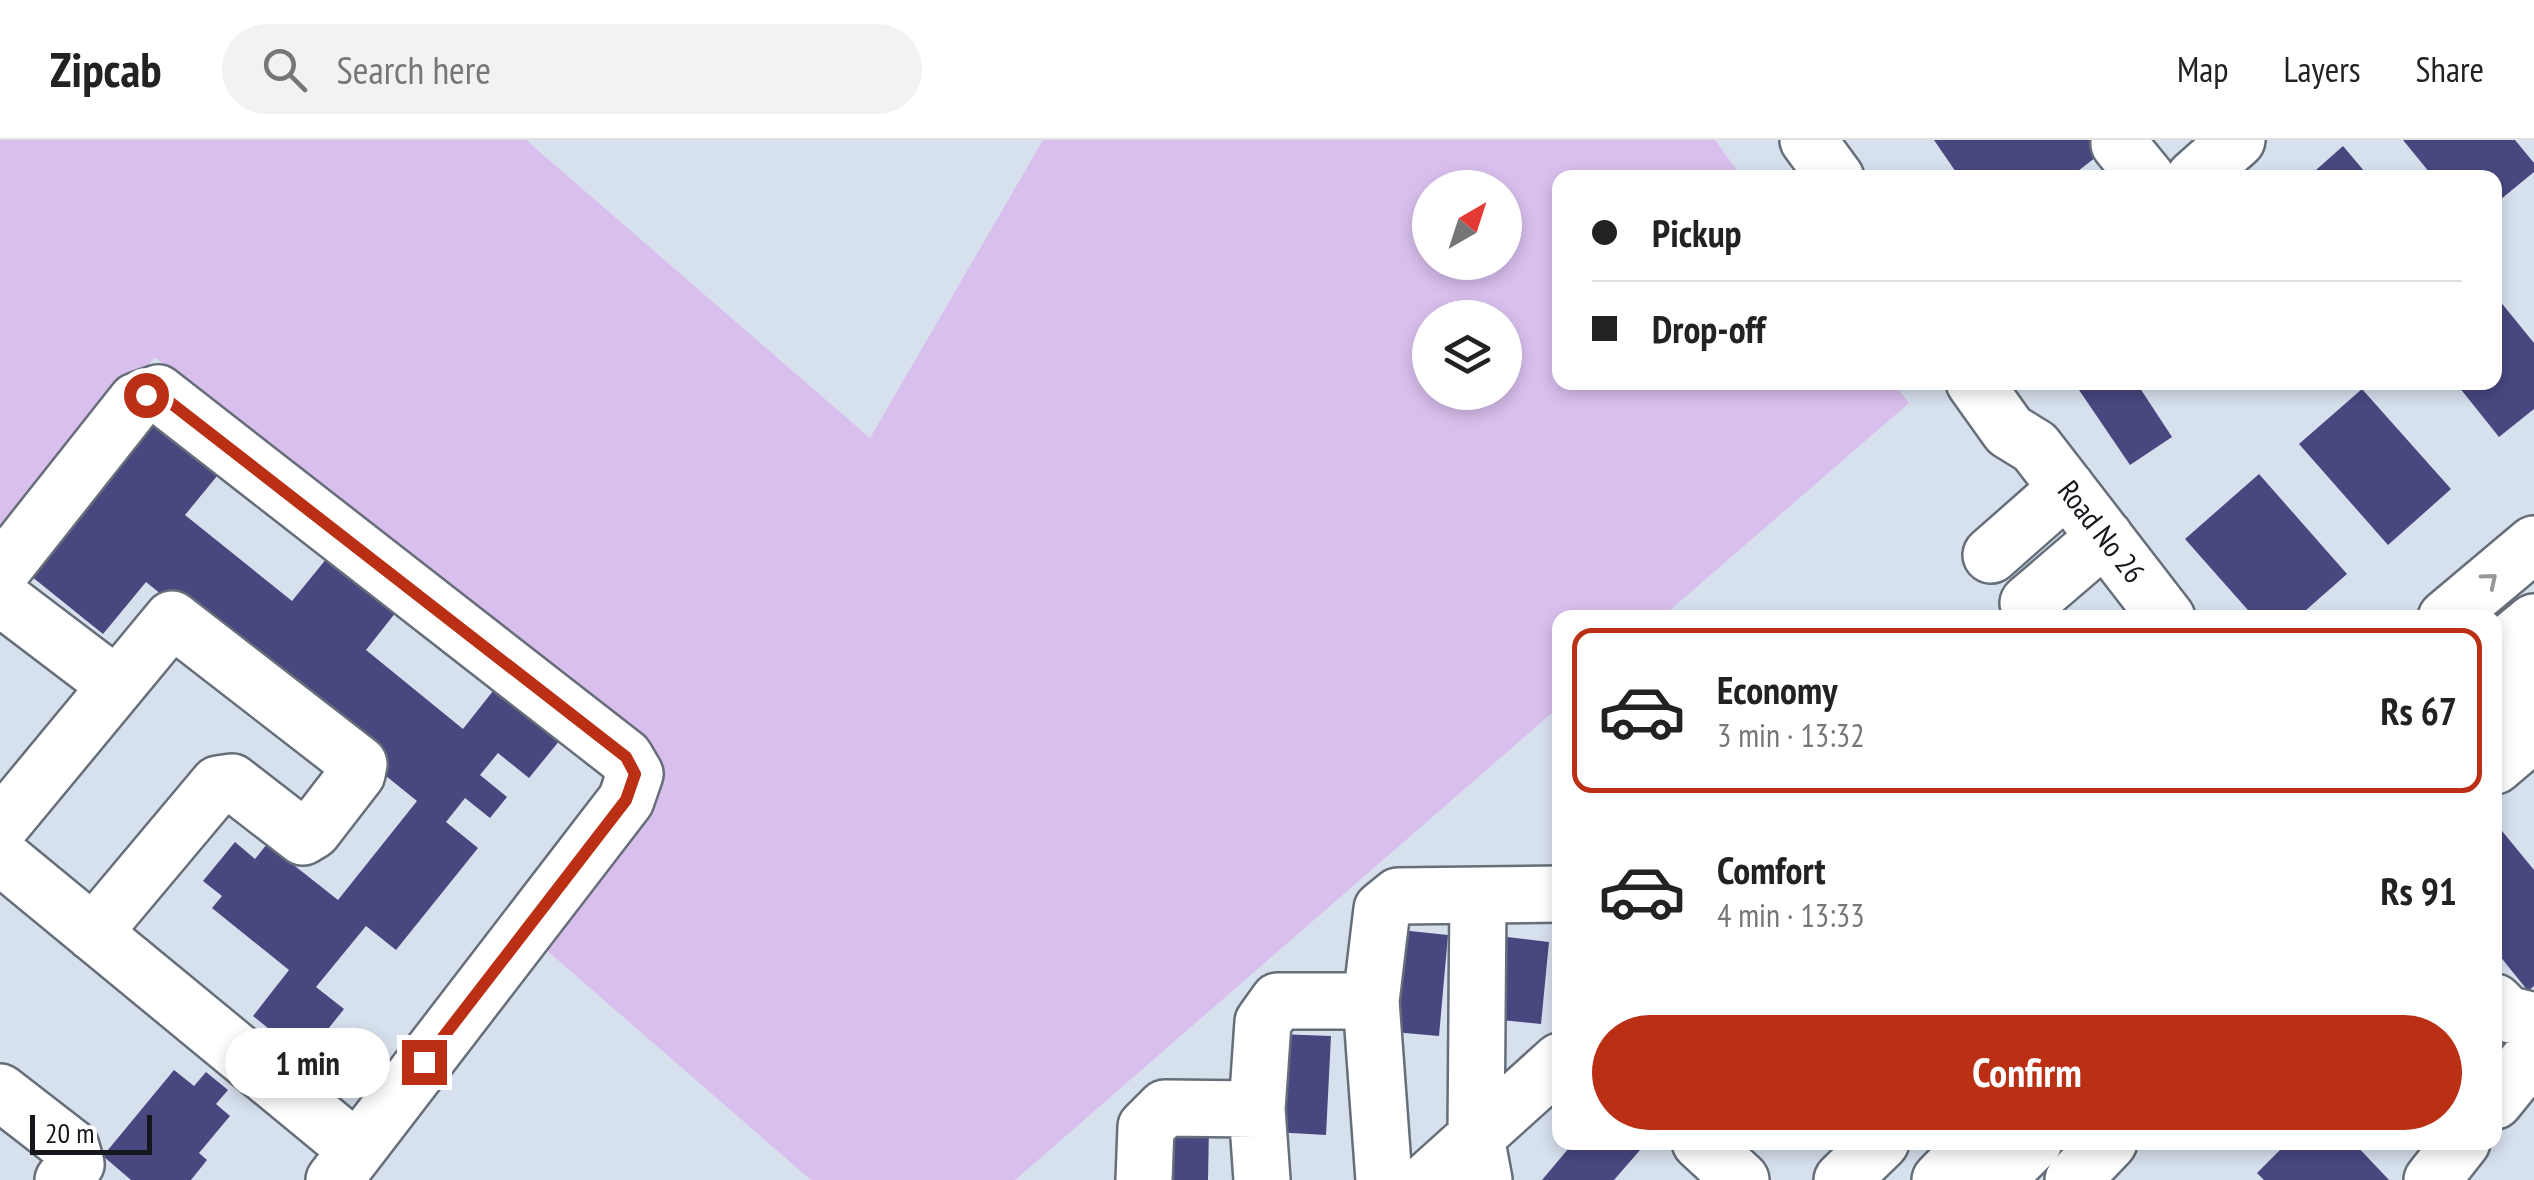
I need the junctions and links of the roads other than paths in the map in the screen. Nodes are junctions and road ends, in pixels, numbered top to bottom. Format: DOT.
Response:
graph roads {
  1 [pos="1808,140"];
  2 [pos="2237,140"];
  3 [pos="1830,170"];
  4 [pos="2203,170"];
  5 [pos="1988,390"];
  6 [pos="2051,467"];
  7 [pos="2534,544"];
  8 [pos="2111,545"];
  9 [pos="1991,555"];
  10 [pos="0,573"];
  11 [pos="0,597"];
  12 [pos="2036,610"];
  13 [pos="2161,610"];
  14 [pos="2456,610"];
  15 [pos="2534,622"];
  16 [pos="2502,648"];
  17 [pos="2534,672"];
  18 [pos="116,685"];
  19 [pos="2502,699"];
  20 [pos="2534,733"];
  21 [pos="2502,760"];
  22 [pos="0,827"];
  23 [pos="0,856"];
  24 [pos="1552,894"];
  25 [pos="1478,897"];
  26 [pos="93,933"];
  27 [pos="1371,1001"];
  28 [pos="2502,1009"];
  29 [pos="2534,1021"];
  30 [pos="2534,1053"];
  31 [pos="1552,1071"];
  32 [pos="0,1092"];
  33 [pos="2502,1092"];
  34 [pos="1257,1109"];
  35 [pos="1709,1150"];
  36 [pos="1873,1150"];
  37 [pos="1969,1150"];
  38 [pos="2026,1150"];
  39 [pos="2101,1150"];
  40 [pos="2456,1150"];
  41 [pos="1480,1159"];
  42 [pos="345,1165"];
  43 [pos="63,1180"];
  44 [pos="1144,1180"];
  45 [pos="1262,1180"];
  46 [pos="1384,1180"];
  47 [pos="1428,1180"];
  48 [pos="1741,1180"];
  49 [pos="1842,1180"];
  50 [pos="1940,1180"];
  51 [pos="1996,1180"];
  52 [pos="2072,1180"];
  53 [pos="2432,1180"];
  1 -- 3 [label="street"];
  2 -- 4 [label="street"];
  5 -- 6 [label="street, Road No 26"];
  6 -- 8 [label="street, Road No 26"];
  6 -- 9 [label="street"];
  14 -- 7 [label="street, one-way"];
  8 -- 12 [label="street"];
  8 -- 13 [label="street, Road No 26"];
  10 -- 42 [label="street"];
  11 -- 18 [label="street"];
  15 -- 16 [label="street"];
  17 -- 19 [label="street"];
  18 -- 22 [label="street"];
  18 -- 26 [label="street"];
  20 -- 21 [label="street"];
  23 -- 26 [label="street"];
  24 -- 25 [label="street"];
  25 -- 27 [label="street"];
  25 -- 41 [label="street"];
  26 -- 42 [label="street"];
  27 -- 34 [label="street"];
  27 -- 46 [label="street"];
  28 -- 29 [label="street"];
  30 -- 33 [label="street"];
  31 -- 41 [label="street"];
  32 -- 43 [label="street"];
  34 -- 44 [label="street"];
  34 -- 45 [label="street"];
  35 -- 48 [label="street"];
  36 -- 49 [label="street"];
  37 -- 50 [label="street"];
  38 -- 51 [label="street"];
  39 -- 52 [label="street"];
  40 -- 53 [label="street"];
  41 -- 47 [label="street"];
}
